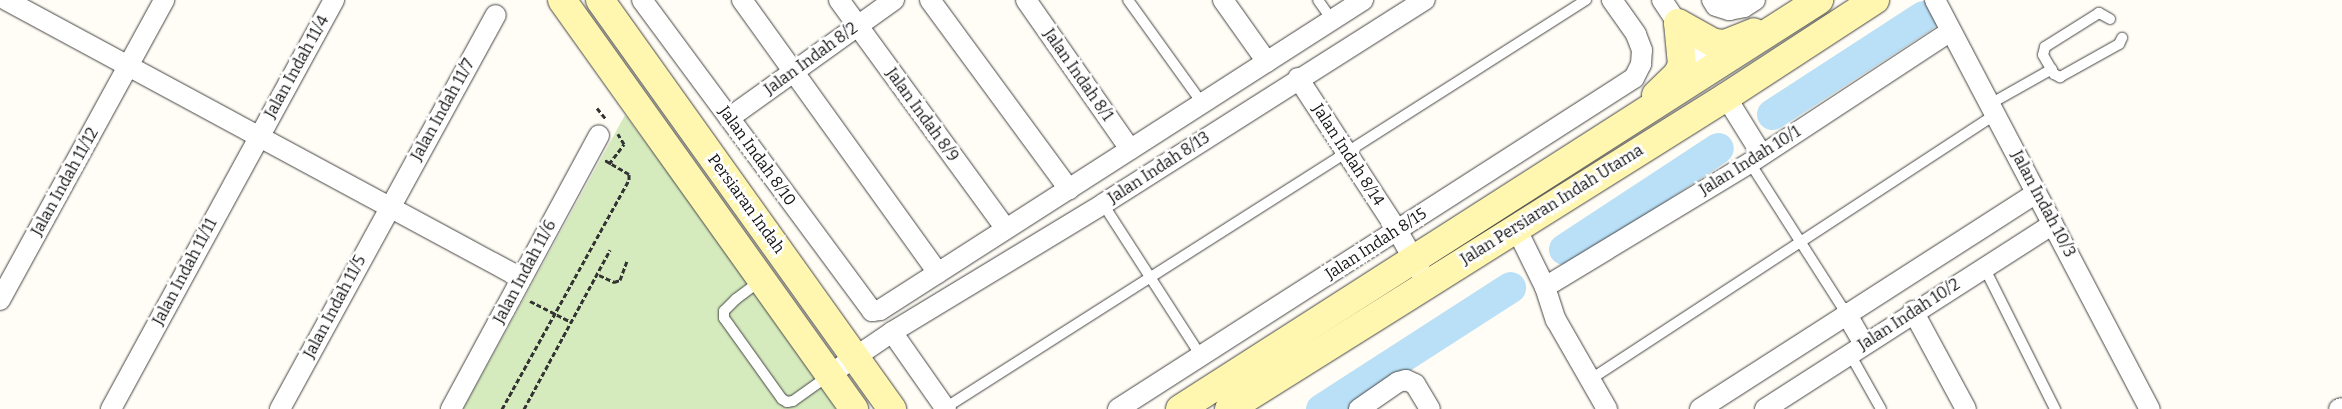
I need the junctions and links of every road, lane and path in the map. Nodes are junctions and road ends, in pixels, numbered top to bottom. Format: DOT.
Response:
graph roads {
  1 [pos="6,0"];
  2 [pos="164,0"];
  3 [pos="334,0"];
  4 [pos="562,0"];
  5 [pos="570,0"];
  6 [pos="600,0"];
  7 [pos="642,0"];
  8 [pos="742,0"];
  9 [pos="839,0"];
  10 [pos="894,0"];
  11 [pos="930,0"];
  12 [pos="1026,0"];
  13 [pos="1128,0"];
  14 [pos="1222,0"];
  15 [pos="1318,0"];
  16 [pos="1363,0"];
  17 [pos="1425,0"];
  18 [pos="1586,0"];
  19 [pos="1612,0"];
  20 [pos="1662,0"];
  21 [pos="1712,0"];
  22 [pos="1755,0"];
  23 [pos="1875,0"];
  24 [pos="1936,0"];
  25 [pos="1815,2"];
  26 [pos="496,15"];
  27 [pos="2110,19"];
  28 [pos="1332,20"];
  29 [pos="1678,23"];
  30 [pos="858,26"];
  31 [pos="1826,29"];
  32 [pos="583,30"];
  33 [pos="1951,31"];
  34 [pos="2122,38"];
  35 [pos="1267,62"];
  36 [pos="129,64"];
  37 [pos="2052,69"];
  38 [pos="794,72"];
  39 [pos="1710,72"];
  40 [pos="1298,78"];
  41 [pos="1726,97"];
  42 [pos="1202,103"];
  43 [pos="1993,110"];
  44 [pos="729,118"];
  45 [pos="259,134"];
  46 [pos="1608,137"];
  47 [pos="596,141"];
  48 [pos="1130,149"];
  49 [pos="1346,153"];
  50 [pos="1628,157"];
  51 [pos="1756,159"];
  52 [pos="1069,189"];
  53 [pos="2036,192"];
  54 [pos="390,204"];
  55 [pos="1103,204"];
  56 [pos="2053,224"];
  57 [pos="1516,228"];
  58 [pos="1006,230"];
  59 [pos="1397,230"];
  60 [pos="1800,241"];
  61 [pos="610,250"];
  62 [pos="1414,259"];
  63 [pos="627,261"];
  64 [pos="1984,267"];
  65 [pos="938,273"];
  66 [pos="598,275"];
  67 [pos="1150,278"];
  68 [pos="760,281"];
  69 [pos="1427,283"];
  70 [pos="517,285"];
  71 [pos="1545,287"];
  72 [pos="0,300"];
  73 [pos="1913,311"];
  74 [pos="553,313"];
  75 [pos="1846,313"];
  76 [pos="571,322"];
  77 [pos="892,332"];
  78 [pos="1857,349"];
  79 [pos="855,356"];
  80 [pos="1201,356"];
  81 [pos="829,375"];
  82 [pos="1585,376"];
  83 [pos="1790,402"];
  84 [pos="111,409"];
  85 [pos="280,409"];
  86 [pos="451,409"];
  87 [pos="502,409"];
  88 [pos="524,409"];
  89 [pos="854,409"];
  90 [pos="892,409"];
  91 [pos="945,409"];
  92 [pos="1118,409"];
  93 [pos="1180,409"];
  94 [pos="1229,409"];
  95 [pos="1359,409"];
  96 [pos="1430,409"];
  97 [pos="1607,409"];
  98 [pos="1700,409"];
  99 [pos="1765,409"];
  100 [pos="1881,409"];
  101 [pos="1966,409"];
  102 [pos="2055,409"];
  103 [pos="2150,409"];
  1 -- 36 [label="street"];
  2 -- 36 [label="street, Jalan Indah 11/12"];
  3 -- 45 [label="street, Jalan Indah 11/4"];
  4 -- 32 [label="main road, Persiaran Indah"];
  5 -- 32 [label="main road"];
  6 -- 79 [label="main road, Persiaran Indah"];
  7 -- 44 [label="street, Jalan Indah 8/10"];
  8 -- 38 [label="street"];
  9 -- 30 [label="street, Jalan Indah 8/9"];
  10 -- 30 [label="street, Jalan Indah 8/2"];
  11 -- 52 [label="street"];
  12 -- 48 [label="street, Jalan Indah 8/1"];
  13 -- 42 [label="lane"];
  14 -- 35 [label="street"];
  15 -- 28 [label="lane"];
  16 -- 28 [label="street"];
  17 -- 40 [label="street, Jalan Indah 8/13"];
  18 -- 49 [label="lane"];
  19 -- 59 [label="street, Jalan Indah 8/15"];
  20 -- 29 [label="street"];
  21 -- 22 [label="street"];
  23 -- 31 [label="main road, Jalan Persiaran Indah Utama"];
  24 -- 33 [label="street, Jalan Indah 10/3"];
  25 -- 29 [label="main road"];
  25 -- 39 [label="main road, Jalan Persiaran Indah Utama"];
  26 -- 54 [label="street, Jalan Indah 11/7"];
  27 -- 37 [label="lane"];
  28 -- 35 [label="street"];
  29 -- 39 [label="street"];
  29 -- 46 [label="main road"];
  30 -- 38 [label="street, Jalan Indah 8/2"];
  30 -- 58 [label="street, Jalan Indah 8/9"];
  31 -- 39 [label="main road"];
  31 -- 41 [label="main road, Jalan Persiaran Indah Utama"];
  32 -- 68 [label="main road, Persiaran Indah"];
  33 -- 43 [label="street, Jalan Indah 10/3"];
  33 -- 51 [label="street, Jalan Indah 10/1"];
  34 -- 37 [label="lane"];
  35 -- 42 [label="street"];
  36 -- 45 [label="street"];
  36 -- 72 [label="street, Jalan Indah 11/12"];
  37 -- 43 [label="lane"];
  38 -- 44 [label="street, Jalan Indah 8/2"];
  38 -- 65 [label="street"];
  39 -- 46 [label="main road, Jalan Persiaran Indah Utama"];
  39 -- 50 [label="main road"];
  40 -- 49 [label="street, Jalan Indah 8/14"];
  40 -- 55 [label="street, Jalan Indah 8/13"];
  41 -- 50 [label="main road, Jalan Persiaran Indah Utama"];
  41 -- 51 [label="street"];
  42 -- 48 [label="street"];
  43 -- 53 [label="street, Jalan Indah 10/3"];
  43 -- 60 [label="lane"];
  44 -- 65 [label="street, Jalan Indah 8/10"];
  45 -- 54 [label="street"];
  45 -- 84 [label="street, Jalan Indah 11/11"];
  46 -- 62 [label="main road, Jalan Persiaran Indah Utama"];
  47 -- 70 [label="street, Jalan Indah 11/6"];
  47 -- 74 [label="path"];
  48 -- 52 [label="street"];
  49 -- 59 [label="street, Jalan Indah 8/14"];
  49 -- 67 [label="lane"];
  50 -- 57 [label="main road, Jalan Persiaran Indah Utama"];
  51 -- 60 [label="lane"];
  51 -- 71 [label="street, Jalan Indah 10/1"];
  52 -- 58 [label="street"];
  53 -- 56 [label="street, Jalan Indah 10/3"];
  53 -- 75 [label="street"];
  54 -- 70 [label="street"];
  54 -- 85 [label="street, Jalan Indah 11/5"];
  55 -- 67 [label="lane"];
  55 -- 77 [label="street, Jalan Indah 8/13"];
  56 -- 64 [label="street, Jalan Indah 10/2"];
  56 -- 103 [label="street, Jalan Indah 10/3"];
  57 -- 69 [label="main road, Jalan Persiaran Indah Utama"];
  57 -- 71 [label="street"];
  58 -- 65 [label="street"];
  59 -- 62 [label="street, Jalan Indah 8/14"];
  59 -- 80 [label="street, Jalan Indah 8/15"];
  60 -- 75 [label="lane"];
  60 -- 82 [label="lane"];
  61 -- 66 [label="path"];
  62 -- 69 [label="street, Jalan Indah 8/14"];
  62 -- 93 [label="main road, Jalan Persiaran Indah Utama"];
  63 -- 66 [label="path"];
  64 -- 73 [label="street, Jalan Indah 10/2"];
  64 -- 102 [label="lane"];
  66 -- 76 [label="path"];
  67 -- 80 [label="lane"];
  67 -- 91 [label="lane"];
  68 -- 81 [label="main road, Persiaran Indah"];
  68 -- 81 [label="lane"];
  69 -- 94 [label="main road, Jalan Persiaran Indah Utama"];
  70 -- 74 [label="path"];
  70 -- 86 [label="street, Jalan Indah 11/6"];
  71 -- 82 [label="street"];
  73 -- 78 [label="street, Jalan Indah 10/2"];
  73 -- 101 [label="street"];
  74 -- 76 [label="path"];
  74 -- 87 [label="path"];
  75 -- 78 [label="street"];
  75 -- 98 [label="street"];
  76 -- 88 [label="path"];
  77 -- 79 [label="street, Jalan Indah 8/13"];
  77 -- 91 [label="street"];
  78 -- 83 [label="street, Jalan Indah 10/2"];
  78 -- 100 [label="lane"];
  79 -- 81 [label="street, Jalan Indah 8/13"];
  79 -- 90 [label="main road, Persiaran Indah"];
  80 -- 92 [label="street, Jalan Indah 8/15"];
  81 -- 89 [label="main road, Persiaran Indah"];
  82 -- 97 [label="street"];
  83 -- 99 [label="street, Jalan Indah 10/2"];
  95 -- 96 [label="street"];
}
